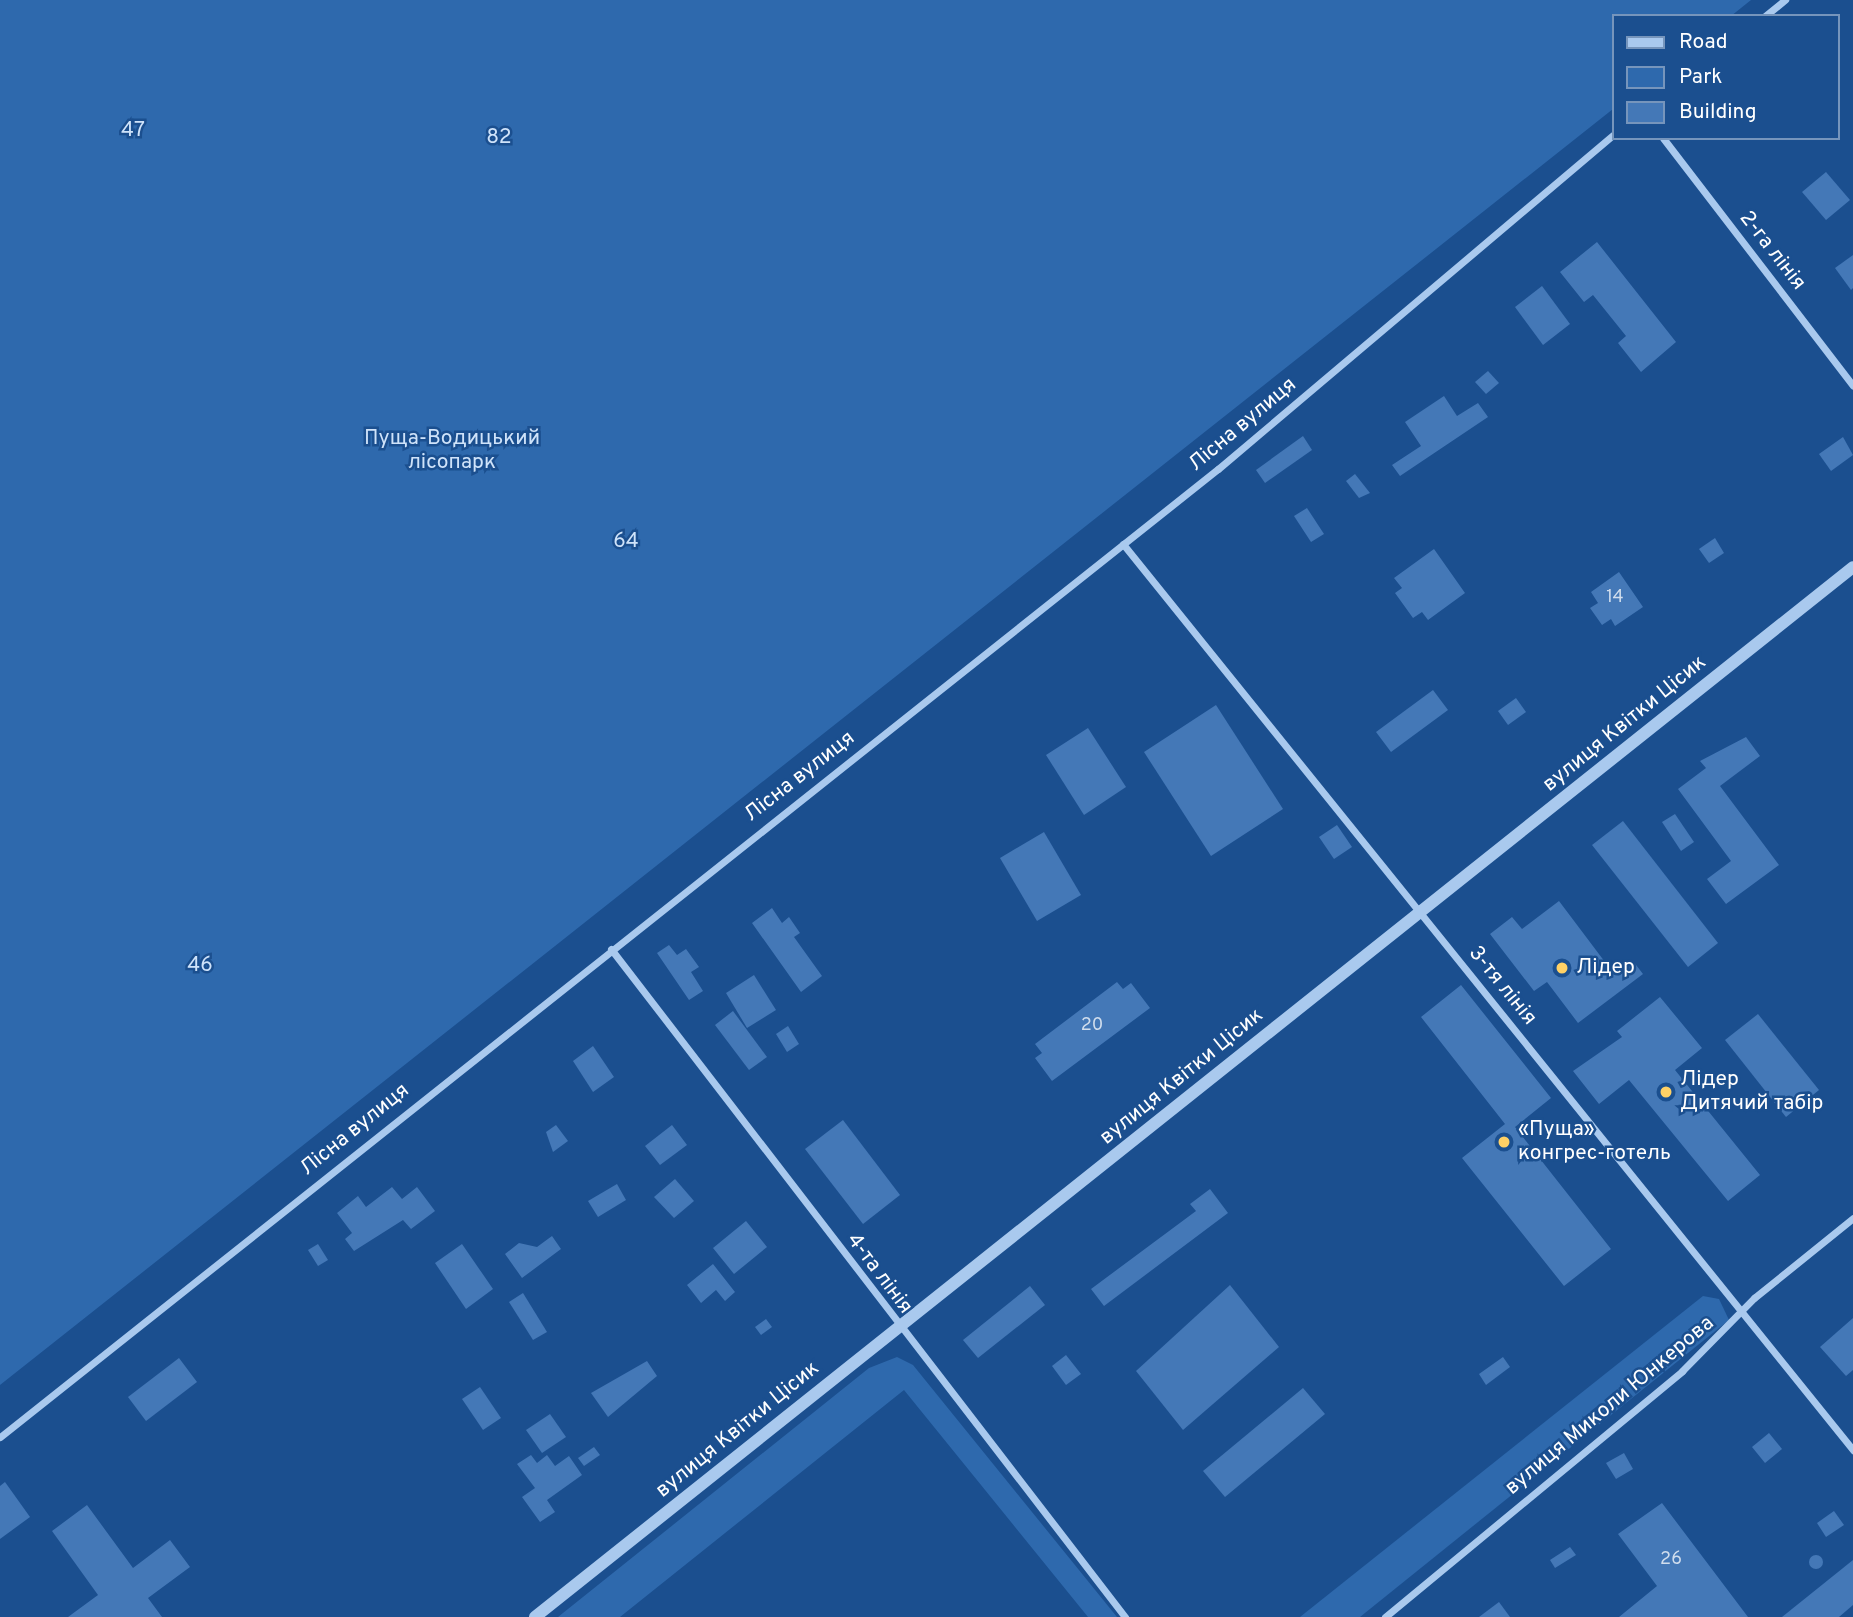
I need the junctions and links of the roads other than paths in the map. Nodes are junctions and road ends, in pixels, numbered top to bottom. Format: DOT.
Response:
graph roads {
  1 [pos="1785,0"];
  2 [pos="1768,14"];
  3 [pos="1612,136"];
  4 [pos="1665,140"];
  5 [pos="1853,386"];
  6 [pos="1124,544"];
  7 [pos="1853,567"];
  8 [pos="1420,912"];
  9 [pos="611,949"];
  10 [pos="1853,1218"];
  11 [pos="1741,1314"];
  12 [pos="898,1328"];
  13 [pos="0,1437"];
  14 [pos="1853,1450"];
  15 [pos="535,1617"];
  16 [pos="1125,1617"];
  17 [pos="1385,1617"];
  1 -- 2 [label="street"];
  3 -- 6 [label="street, Лісна вулиця"];
  4 -- 5 [label="street, 2-га лінія"];
  6 -- 8 [label="street, 3-тя лінія"];
  6 -- 9 [label="street, Лісна вулиця"];
  7 -- 8 [label="street, вулиця Квітки Цісик"];
  8 -- 11 [label="street, 3-тя лінія"];
  8 -- 12 [label="street, вулиця Квітки Цісик"];
  9 -- 12 [label="street, 4-та лінія"];
  9 -- 13 [label="street, Лісна вулиця"];
  10 -- 11 [label="street, вулиця Миколи Юнкерова"];
  11 -- 14 [label="street, 3-тя лінія"];
  11 -- 17 [label="street, вулиця Миколи Юнкерова"];
  12 -- 15 [label="street, вулиця Квітки Цісик"];
  12 -- 16 [label="street, 4-та лінія"];
}
